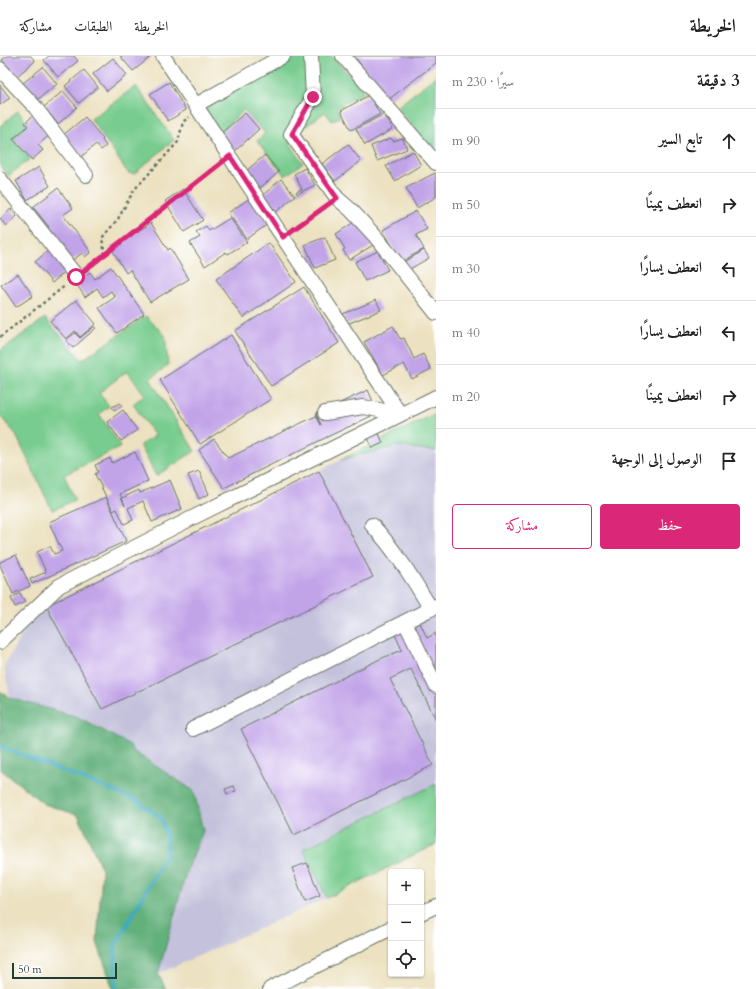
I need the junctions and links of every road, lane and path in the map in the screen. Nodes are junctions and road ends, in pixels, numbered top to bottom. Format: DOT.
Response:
graph roads {
  1 [pos="164,56"];
  2 [pos="283,56"];
  3 [pos="311,56"];
  4 [pos="343,56"];
  5 [pos="0,69"];
  6 [pos="197,107"];
  7 [pos="230,156"];
  8 [pos="436,163"];
  9 [pos="86,175"];
  10 [pos="0,179"];
  11 [pos="337,198"];
  12 [pos="283,237"];
  13 [pos="105,254"];
  14 [pos="76,277"];
  15 [pos="436,313"];
  16 [pos="0,337"];
  17 [pos="436,397"];
  18 [pos="325,413"];
  19 [pos="400,414"];
  20 [pos="372,525"];
  21 [pos="434,607"];
  22 [pos="405,622"];
  23 [pos="0,642"];
  24 [pos="436,686"];
  25 [pos="193,728"];
  26 [pos="436,906"];
  27 [pos="424,912"];
  28 [pos="388,930"];
  29 [pos="270,989"];
  1 -- 6 [label="street"];
  2 -- 6 [label="street"];
  3 -- 11 [label="street"];
  4 -- 8 [label="street"];
  5 -- 9 [label="street"];
  6 -- 7 [label="street"];
  6 -- 13 [label="path"];
  7 -- 12 [label="street"];
  7 -- 13 [label="path"];
  10 -- 14 [label="street"];
  11 -- 12 [label="path"];
  11 -- 15 [label="street"];
  12 -- 19 [label="street"];
  13 -- 14 [label="path"];
  14 -- 16 [label="path"];
  17 -- 19 [label="street"];
  18 -- 19 [label="street"];
  19 -- 23 [label="street"];
  20 -- 21 [label="street"];
  21 -- 22 [label="street"];
  22 -- 24 [label="street"];
  22 -- 25 [label="street"];
  26 -- 27 [label="street"];
  28 -- 29 [label="street"];
}
